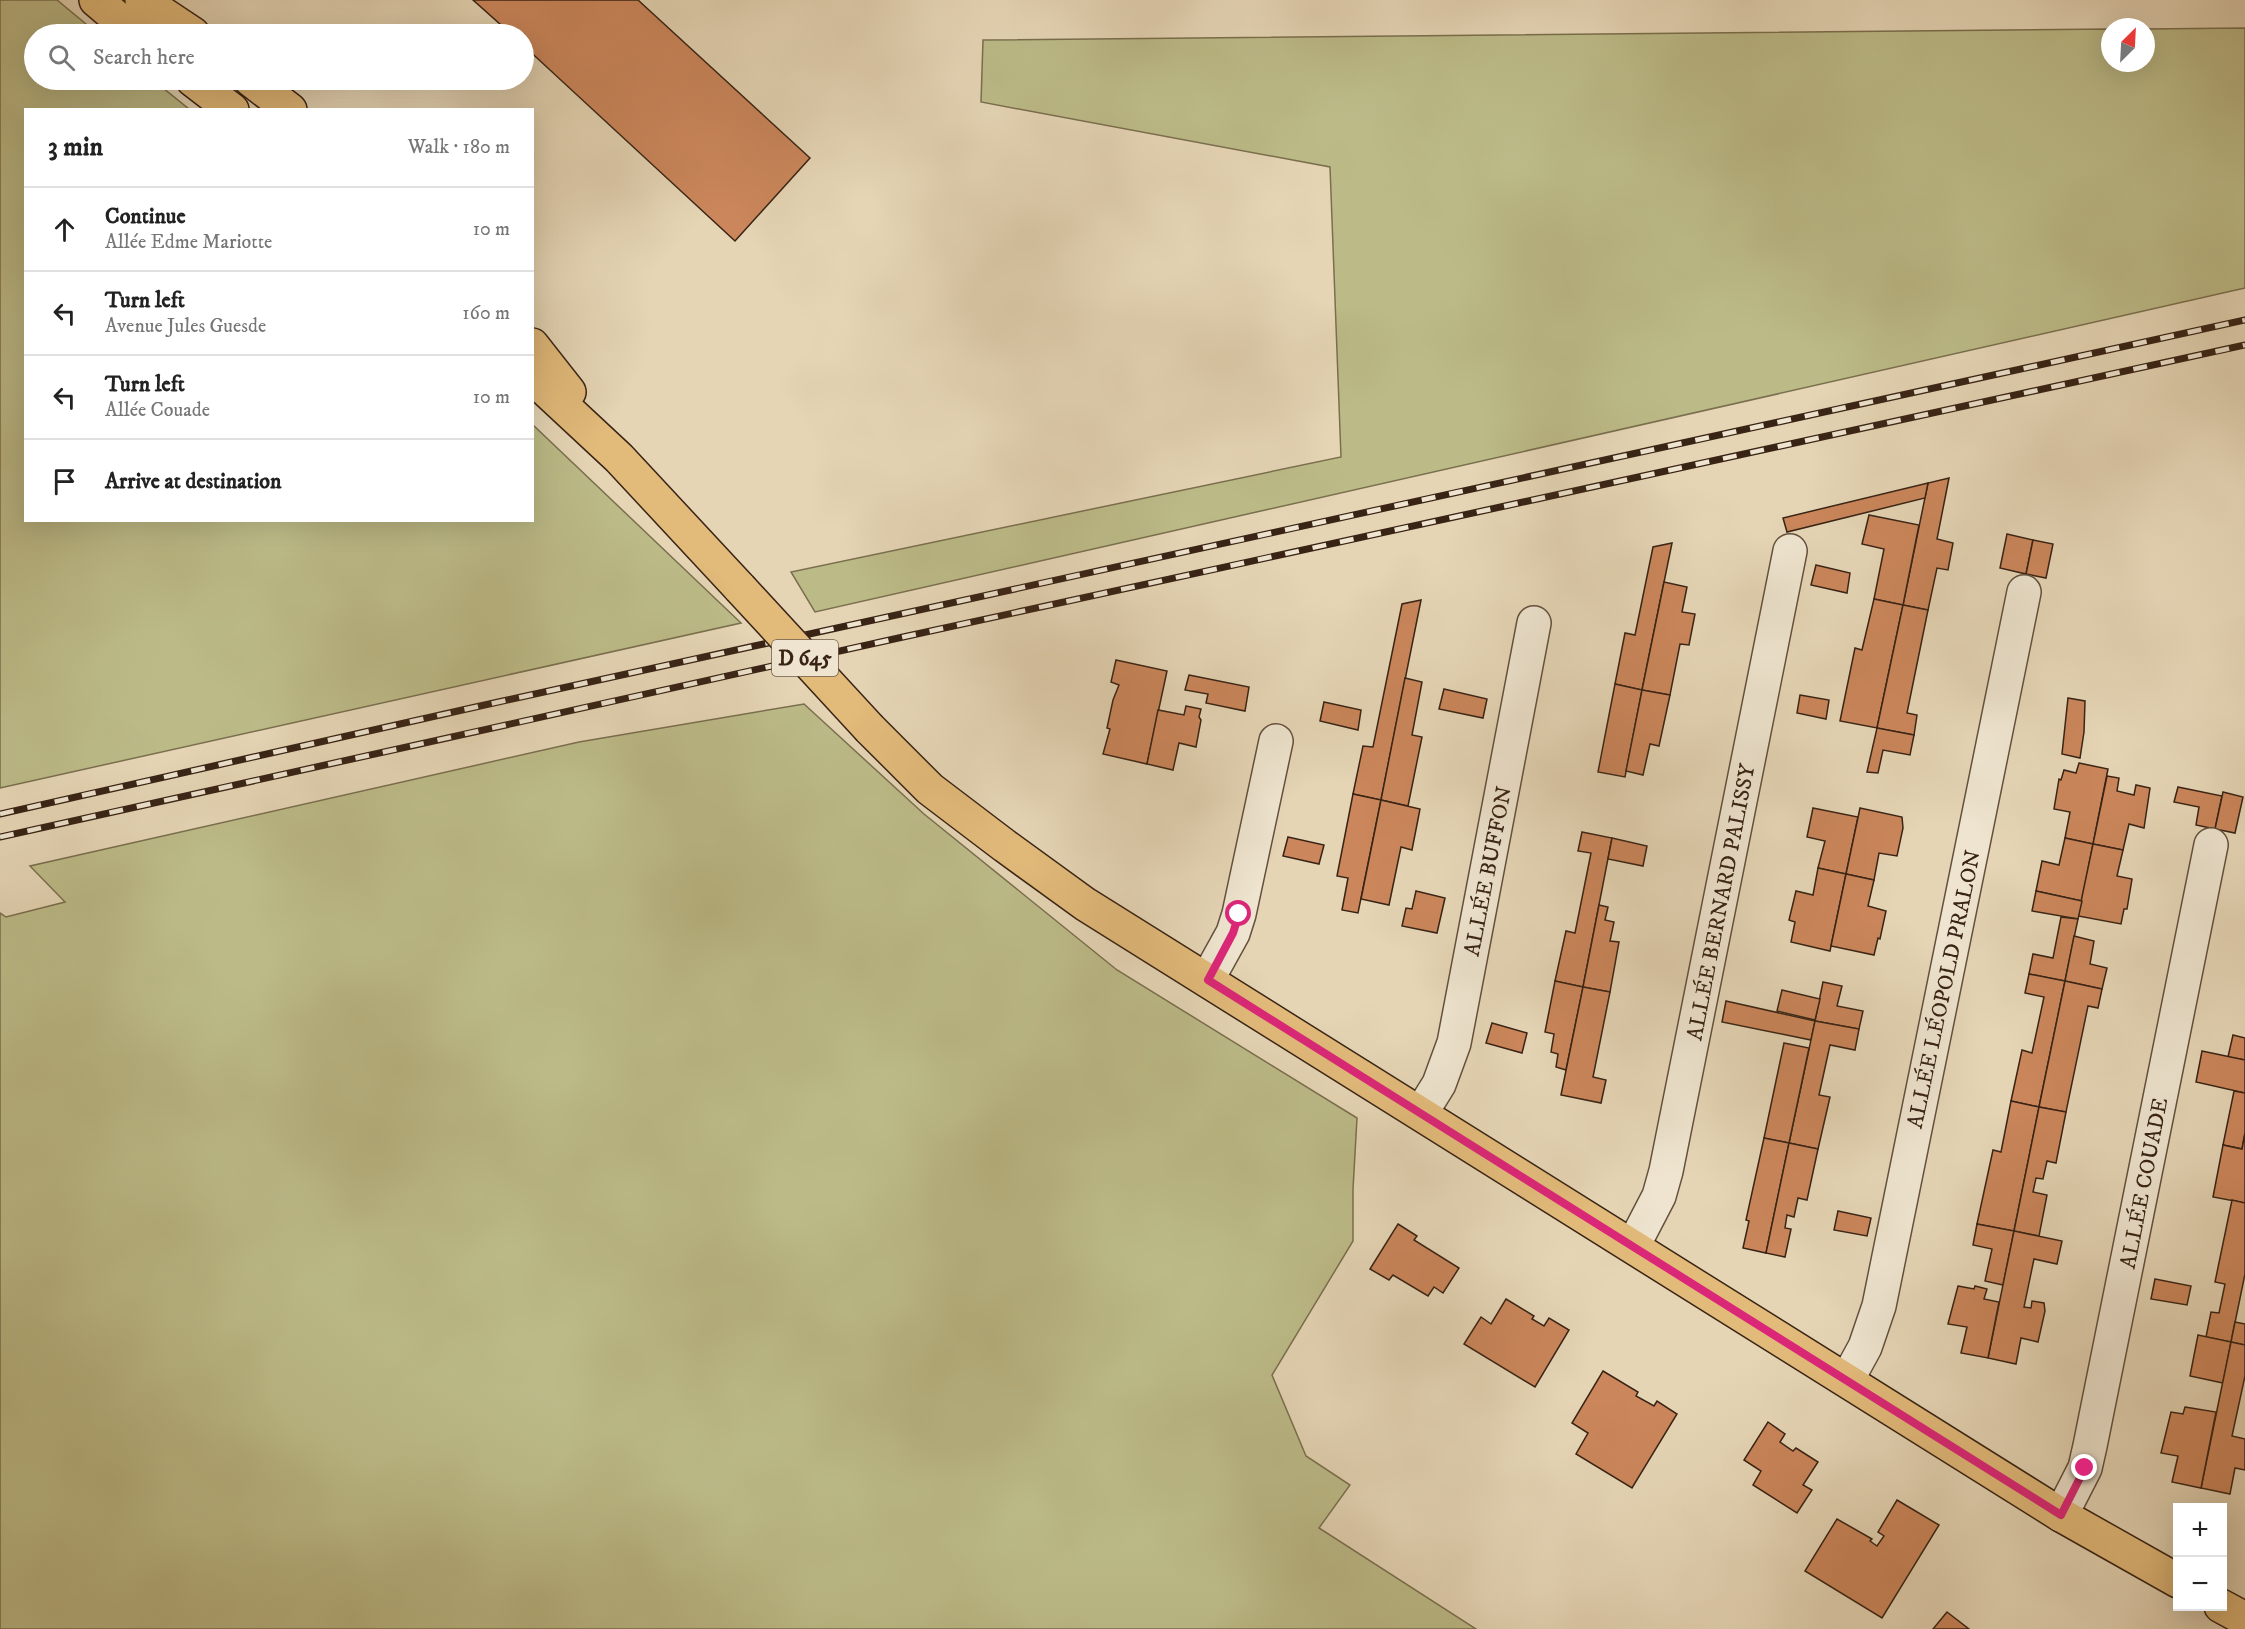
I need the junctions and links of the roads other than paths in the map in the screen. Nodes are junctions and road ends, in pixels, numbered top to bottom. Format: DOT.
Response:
graph roads {
  1 [pos="96,0"];
  2 [pos="142,0"];
  3 [pos="124,24"];
  4 [pos="179,24"];
  5 [pos="206,90"];
  6 [pos="264,90"];
  7 [pos="229,108"];
  8 [pos="287,108"];
  9 [pos="534,348"];
  10 [pos="534,379"];
  11 [pos="619,458"];
  12 [pos="1790,551"];
  13 [pos="2024,592"];
  14 [pos="1534,623"];
  15 [pos="1276,741"];
  16 [pos="2211,845"];
  17 [pos="1208,980"];
  18 [pos="1421,1113"];
  19 [pos="1632,1246"];
  20 [pos="1847,1380"];
  21 [pos="2061,1515"];
  22 [pos="2173,1578"];
  23 [pos="2227,1609"];
  24 [pos="2245,1619"];
  1 -- 3 [label="main road"];
  2 -- 4 [label="main road"];
  5 -- 7 [label="main road"];
  6 -- 8 [label="main road"];
  9 -- 11 [label="main road, D 645"];
  10 -- 11 [label="main road, D 645"];
  11 -- 17 [label="main road, D 645, bridge"];
  12 -- 19 [label="street, ALLÉE BERNARD PALISSY"];
  13 -- 20 [label="street, ALLÉE LÉOPOLD PRALON"];
  14 -- 18 [label="street, ALLÉE BUFFON"];
  15 -- 17 [label="street"];
  16 -- 21 [label="street, ALLÉE COUADE"];
  17 -- 18 [label="main road, D 645"];
  18 -- 19 [label="main road, D 645"];
  19 -- 20 [label="main road, D 645"];
  20 -- 21 [label="main road, D 645"];
  21 -- 22 [label="main road, D 645"];
  23 -- 24 [label="main road"];
}
